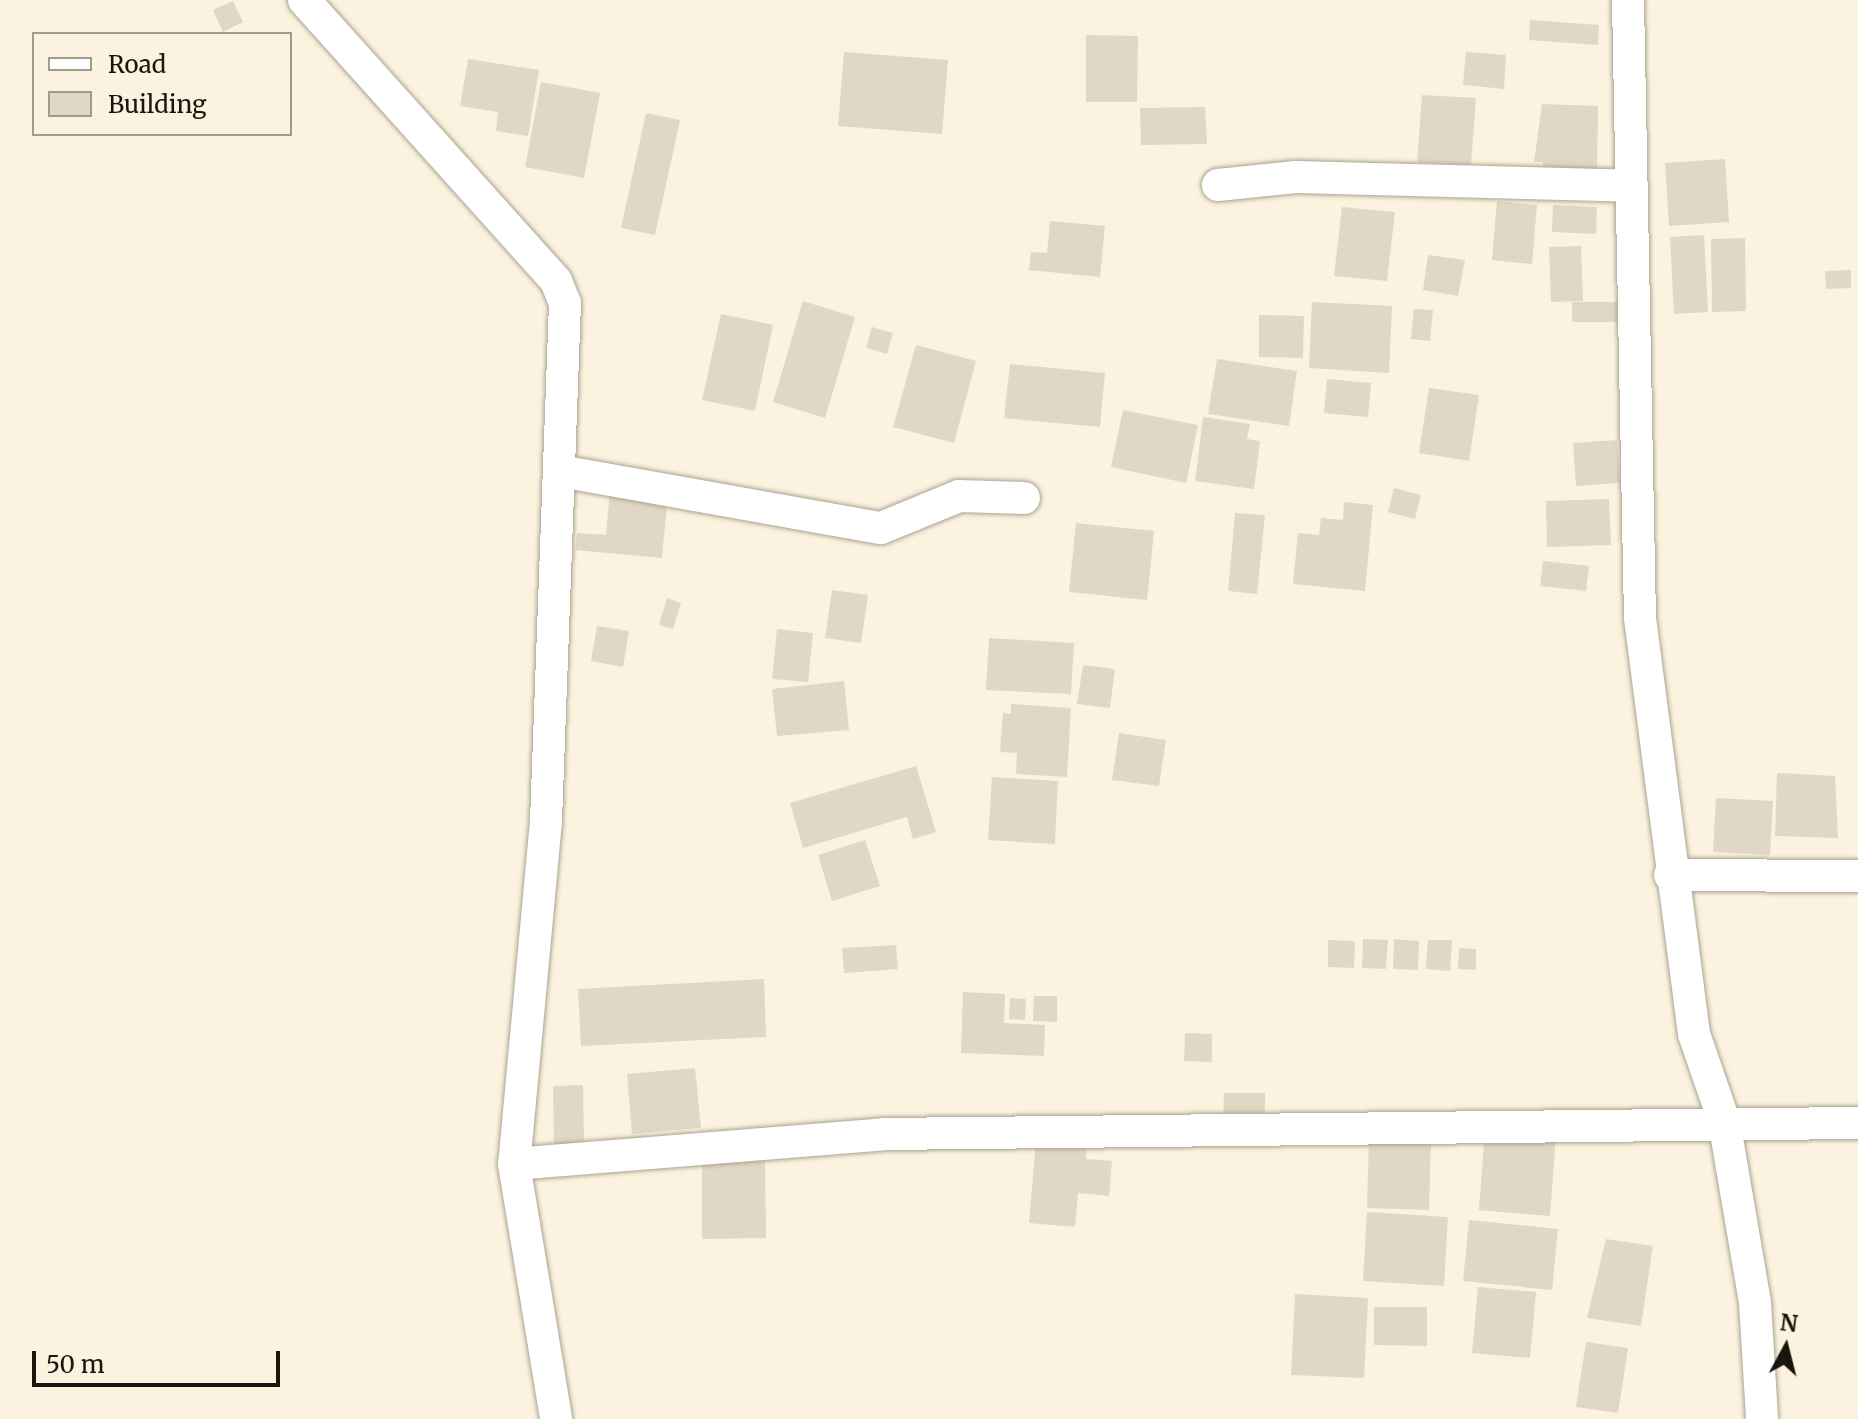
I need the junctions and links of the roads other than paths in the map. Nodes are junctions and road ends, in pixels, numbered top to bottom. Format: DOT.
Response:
graph roads {
  1 [pos="304,0"];
  2 [pos="1628,0"];
  3 [pos="1218,185"];
  4 [pos="1631,186"];
  5 [pos="560,471"];
  6 [pos="1024,498"];
  7 [pos="1670,875"];
  8 [pos="1858,876"];
  9 [pos="1724,1121"];
  10 [pos="1858,1123"];
  11 [pos="514,1164"];
  12 [pos="556,1419"];
  13 [pos="1762,1419"];
  1 -- 5 [label="street"];
  2 -- 4 [label="street"];
  3 -- 4 [label="street"];
  4 -- 7 [label="street"];
  5 -- 6 [label="street"];
  5 -- 11 [label="street"];
  7 -- 8 [label="street"];
  7 -- 9 [label="street"];
  9 -- 10 [label="street"];
  9 -- 11 [label="street"];
  9 -- 13 [label="street"];
  11 -- 12 [label="street"];
}
